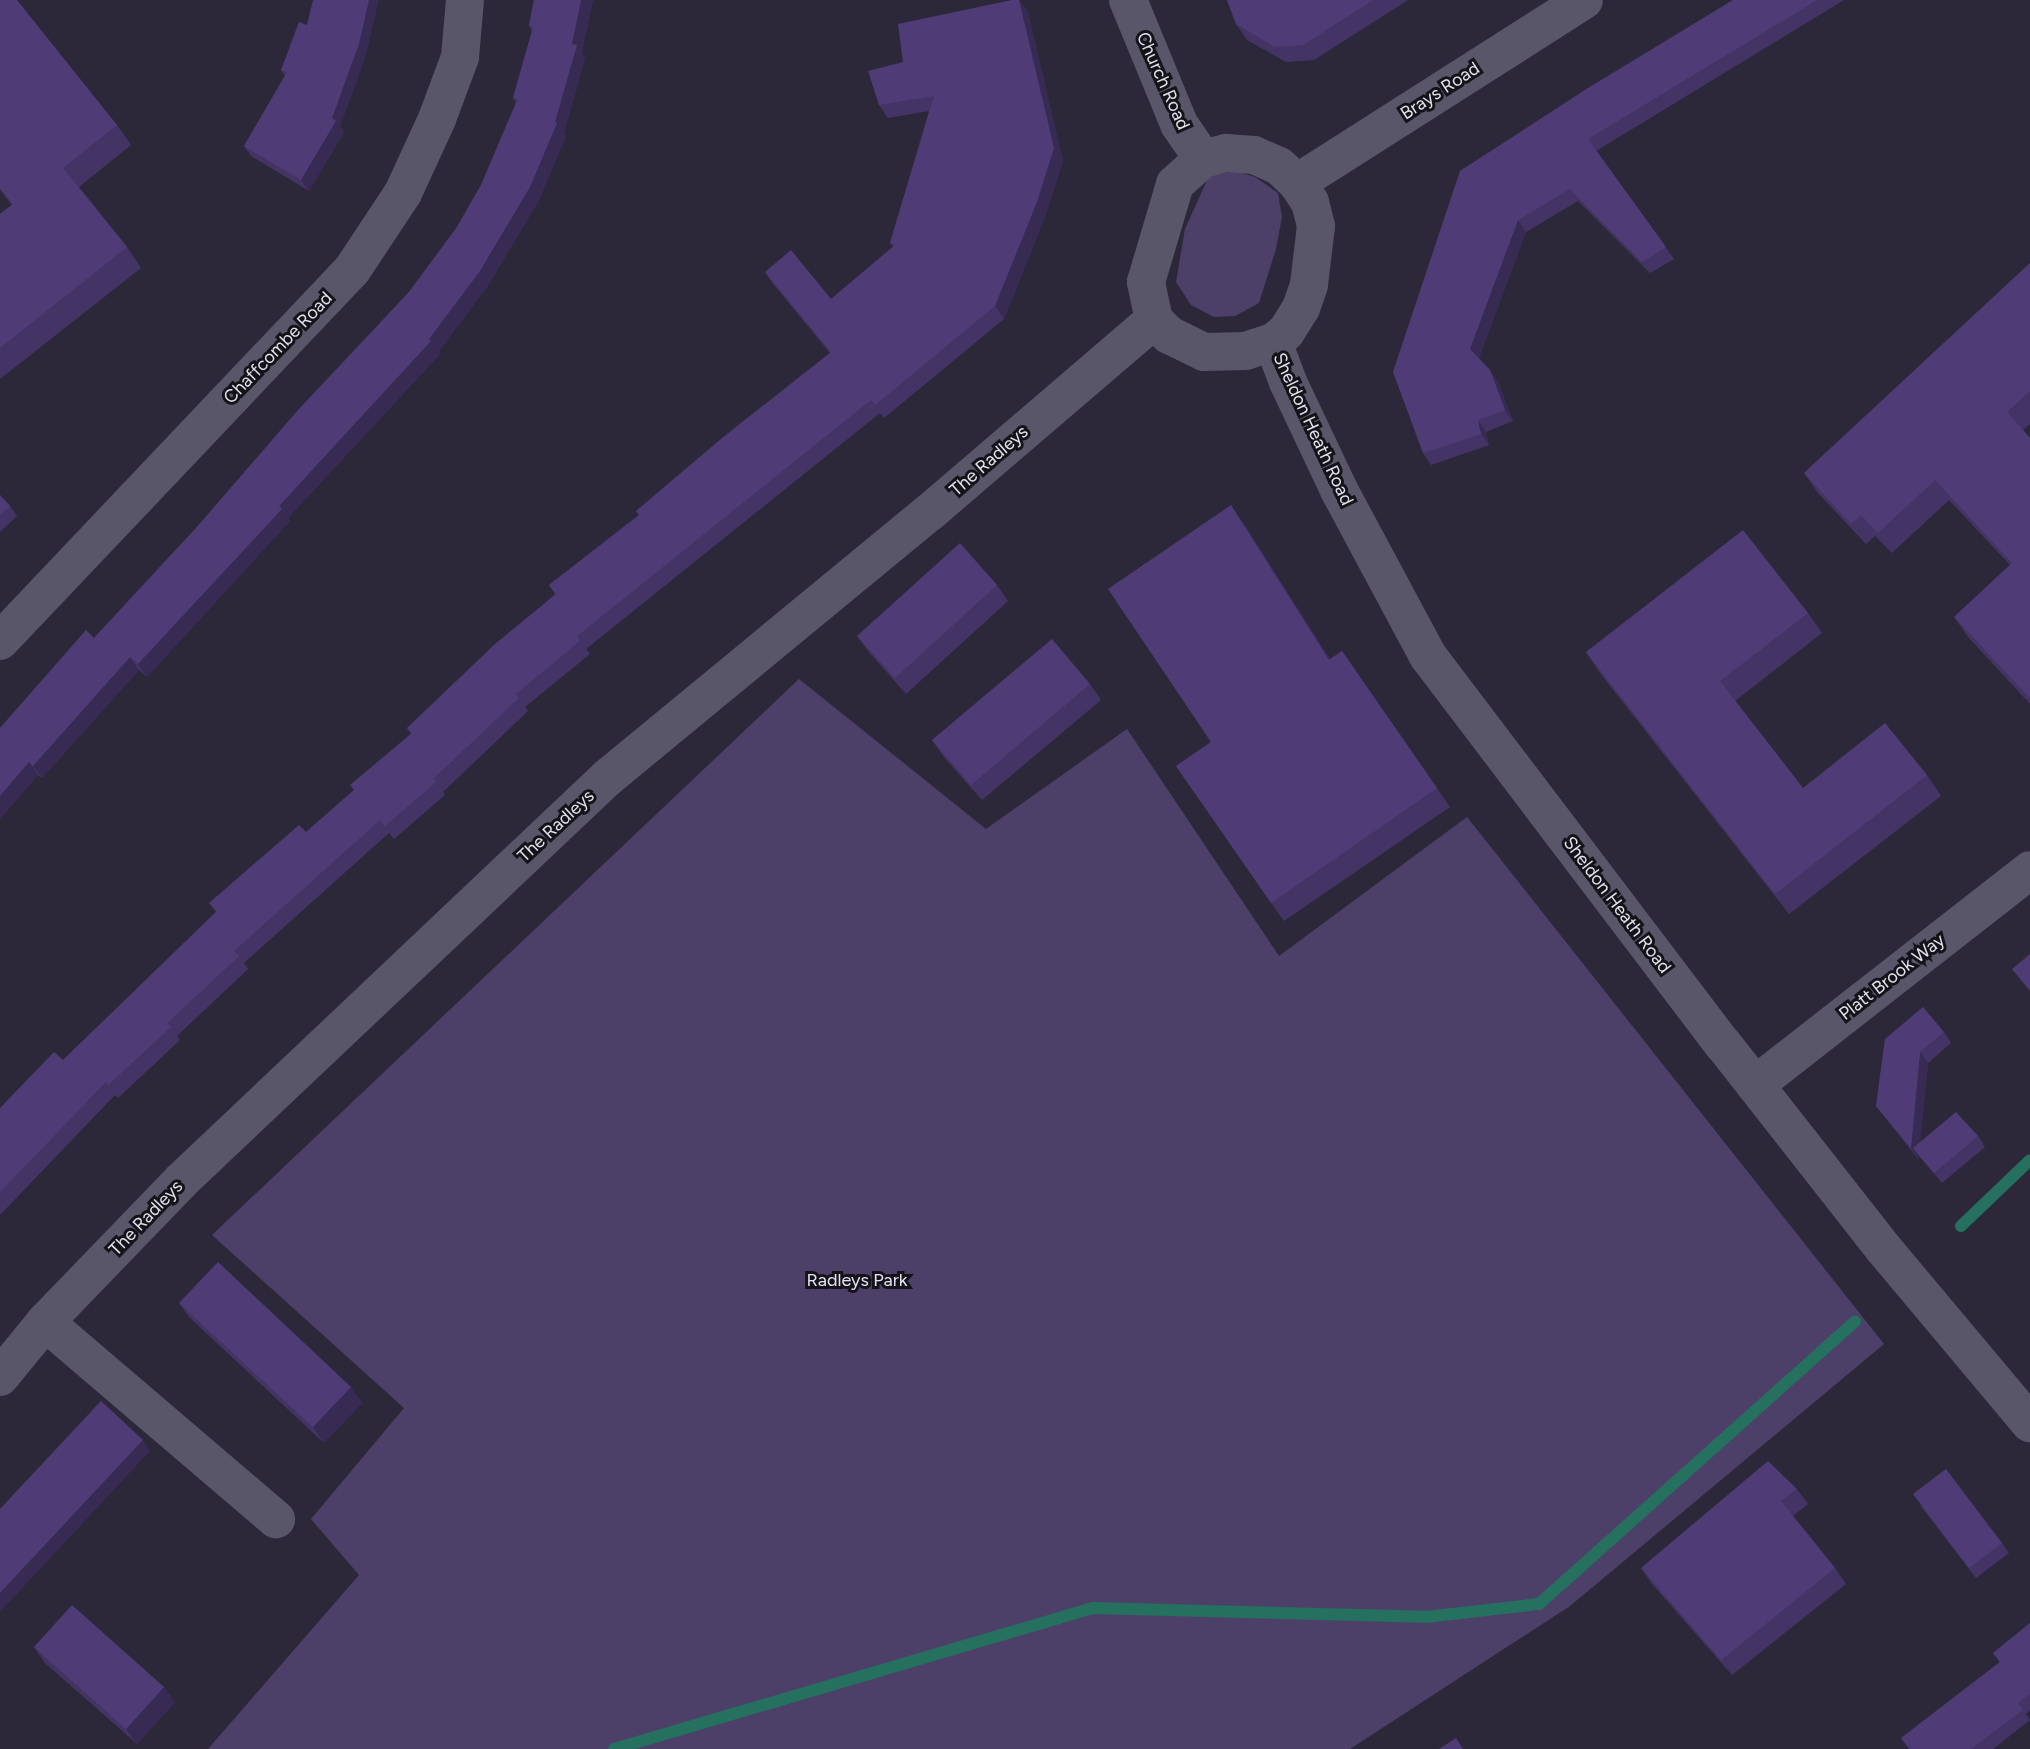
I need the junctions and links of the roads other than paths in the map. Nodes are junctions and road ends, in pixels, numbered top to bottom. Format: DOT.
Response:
graph roads {
  1 [pos="466,0"];
  2 [pos="1128,0"];
  3 [pos="1584,0"];
  4 [pos="1203,159"];
  5 [pos="1297,183"];
  6 [pos="1154,320"];
  7 [pos="1273,342"];
  8 [pos="0,641"];
  9 [pos="2030,870"];
  10 [pos="1755,1084"];
  11 [pos="45,1322"];
  12 [pos="0,1377"];
  13 [pos="2030,1423"];
  14 [pos="276,1519"];
  1 -- 8 [label="street, Chaffcombe Road"];
  2 -- 4 [label="street, Church Road"];
  3 -- 5 [label="street, Brays Road"];
  4 -- 5 [label="street"];
  4 -- 6 [label="street"];
  5 -- 7 [label="street"];
  6 -- 7 [label="street"];
  6 -- 11 [label="street, The Radleys"];
  7 -- 10 [label="street, Sheldon Heath Road"];
  9 -- 10 [label="street, Platt Brook Way"];
  10 -- 13 [label="street, Sheldon Heath Road"];
  11 -- 12 [label="street, The Radleys"];
  11 -- 14 [label="street"];
}
